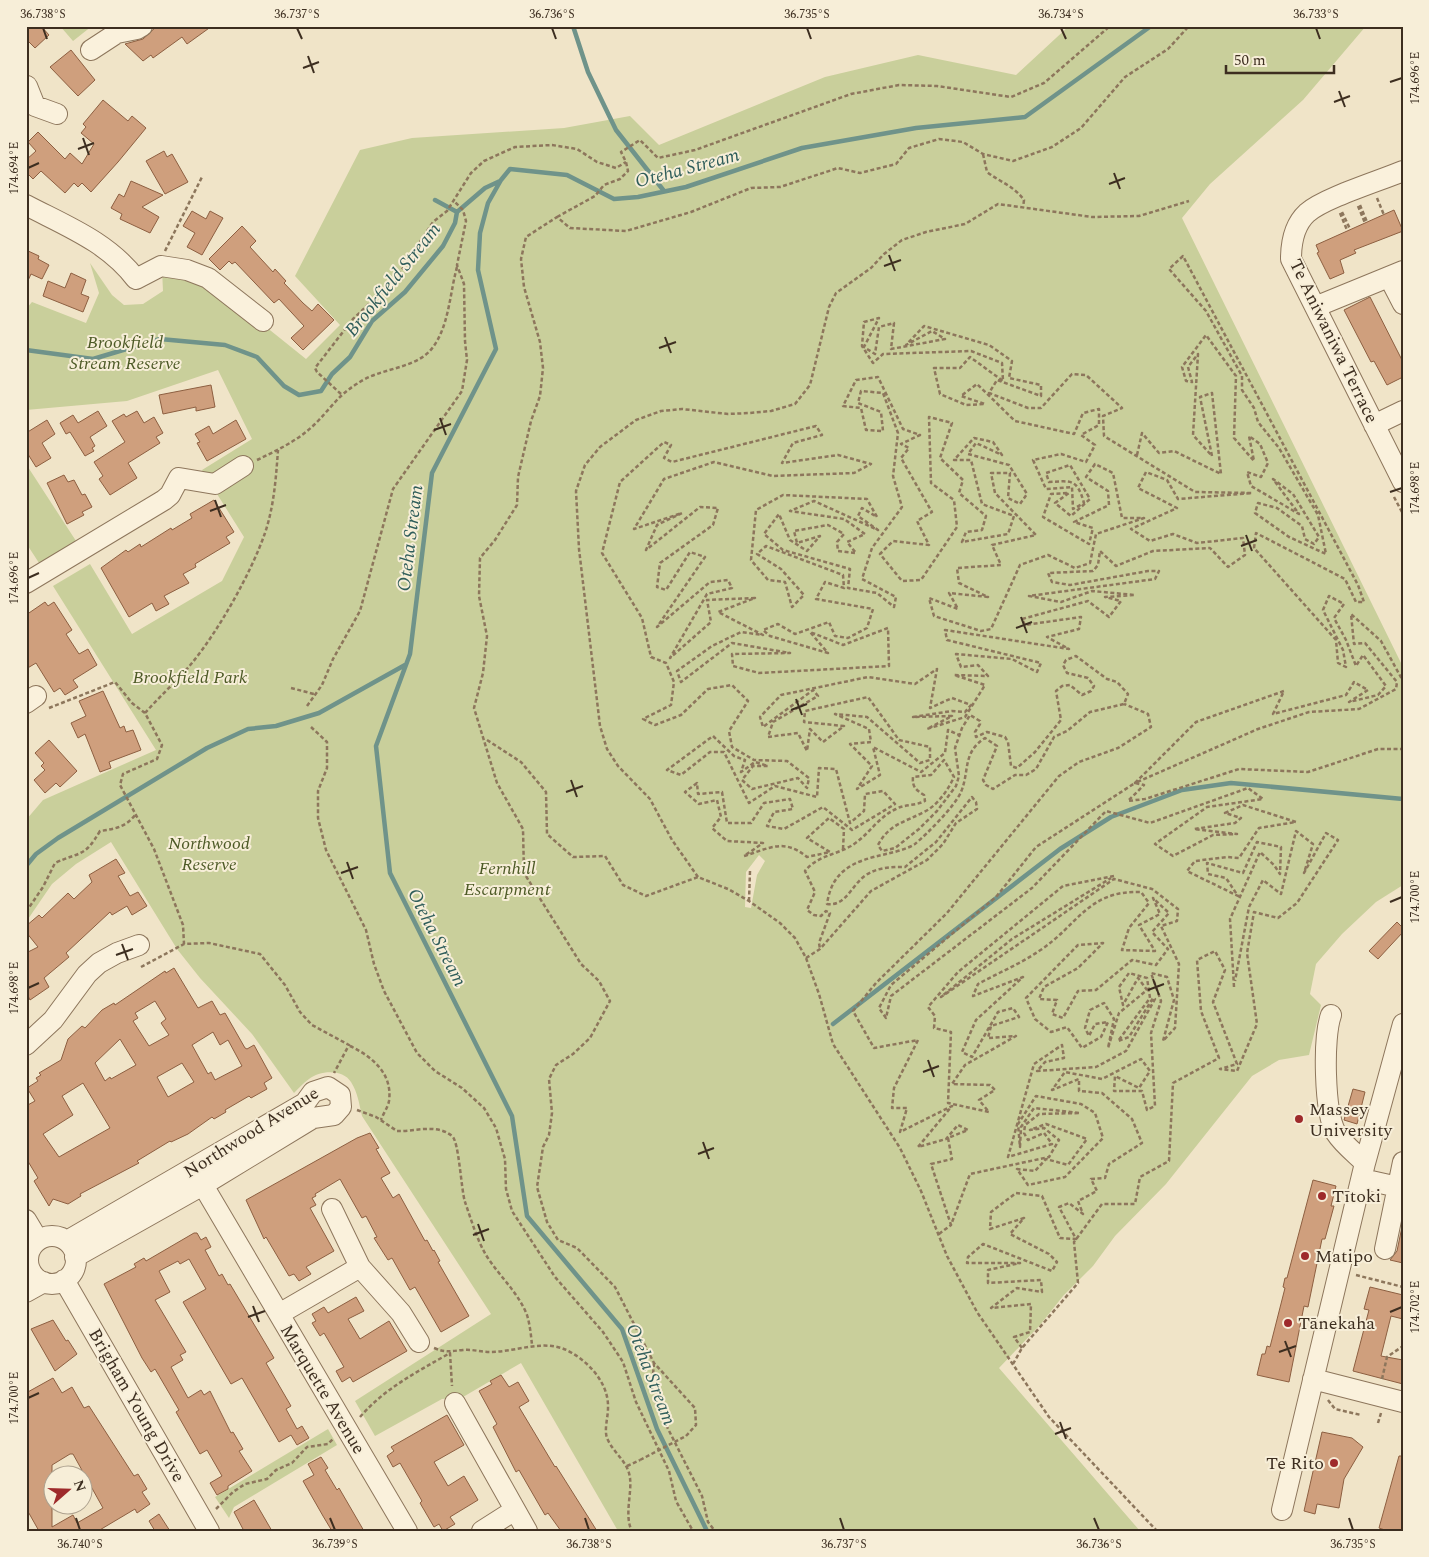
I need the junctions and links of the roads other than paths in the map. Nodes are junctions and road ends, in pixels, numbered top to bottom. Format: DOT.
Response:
graph roads {
  1 [pos="142,26"];
  2 [pos="91,50"];
  3 [pos="27,86"];
  4 [pos="31,111"];
  5 [pos="57,114"];
  6 [pos="1403,171"];
  7 [pos="26,205"];
  8 [pos="1396,274"];
  9 [pos="1403,304"];
  10 [pos="1315,307"];
  11 [pos="263,320"];
  12 [pos="1403,411"];
  13 [pos="1374,425"];
  14 [pos="243,466"];
  15 [pos="1403,482"];
  16 [pos="26,583"];
  17 [pos="139,944"];
  18 [pos="1332,1015"];
  19 [pos="1403,1024"];
  20 [pos="26,1045"];
  21 [pos="1403,1162"];
  22 [pos="1364,1171"];
  23 [pos="199,1177"];
  24 [pos="1398,1187"];
  25 [pos="332,1209"];
  26 [pos="26,1220"];
  27 [pos="38,1240"];
  28 [pos="71,1249"];
  29 [pos="1385,1249"];
  30 [pos="27,1265"];
  31 [pos="360,1267"];
  32 [pos="64,1280"];
  33 [pos="44,1282"];
  34 [pos="26,1292"];
  35 [pos="279,1314"];
  36 [pos="419,1342"];
  37 [pos="1312,1379"];
  38 [pos="455,1397"];
  39 [pos="1403,1402"];
  40 [pos="515,1510"];
  41 [pos="1282,1510"];
  42 [pos="210,1523"];
  43 [pos="407,1531"];
  44 [pos="482,1531"];
  45 [pos="527,1531"];
  1 -- 2 [label="street"];
  3 -- 4 [label="street"];
  4 -- 5 [label="street"];
  6 -- 10 [label="street, Te Aniwaniwa Terrace"];
  7 -- 11 [label="street"];
  8 -- 9 [label="street"];
  8 -- 10 [label="street"];
  10 -- 13 [label="street, Te Aniwaniwa Terrace"];
  12 -- 13 [label="street"];
  13 -- 15 [label="street, Te Aniwaniwa Terrace"];
  14 -- 16 [label="street"];
  17 -- 20 [label="street"];
  18 -- 22 [label="street"];
  19 -- 22 [label="street"];
  21 -- 24 [label="street"];
  22 -- 24 [label="street"];
  22 -- 37 [label="street"];
  23 -- 23 [label="street, Northwood Avenue"];
  23 -- 28 [label="street, Northwood Avenue"];
  23 -- 35 [label="street, Marquette Avenue"];
  24 -- 29 [label="street"];
  25 -- 31 [label="street"];
  26 -- 27 [label="street"];
  27 -- 28 [label="street"];
  27 -- 30 [label="street"];
  28 -- 32 [label="street"];
  30 -- 33 [label="street"];
  31 -- 35 [label="street"];
  31 -- 36 [label="street"];
  32 -- 33 [label="street"];
  32 -- 42 [label="street, Brigham Young Drive"];
  33 -- 34 [label="street"];
  35 -- 43 [label="street, Marquette Avenue"];
  37 -- 39 [label="street"];
  37 -- 41 [label="street"];
  38 -- 40 [label="street"];
  40 -- 44 [label="street"];
  40 -- 45 [label="street"];
}
